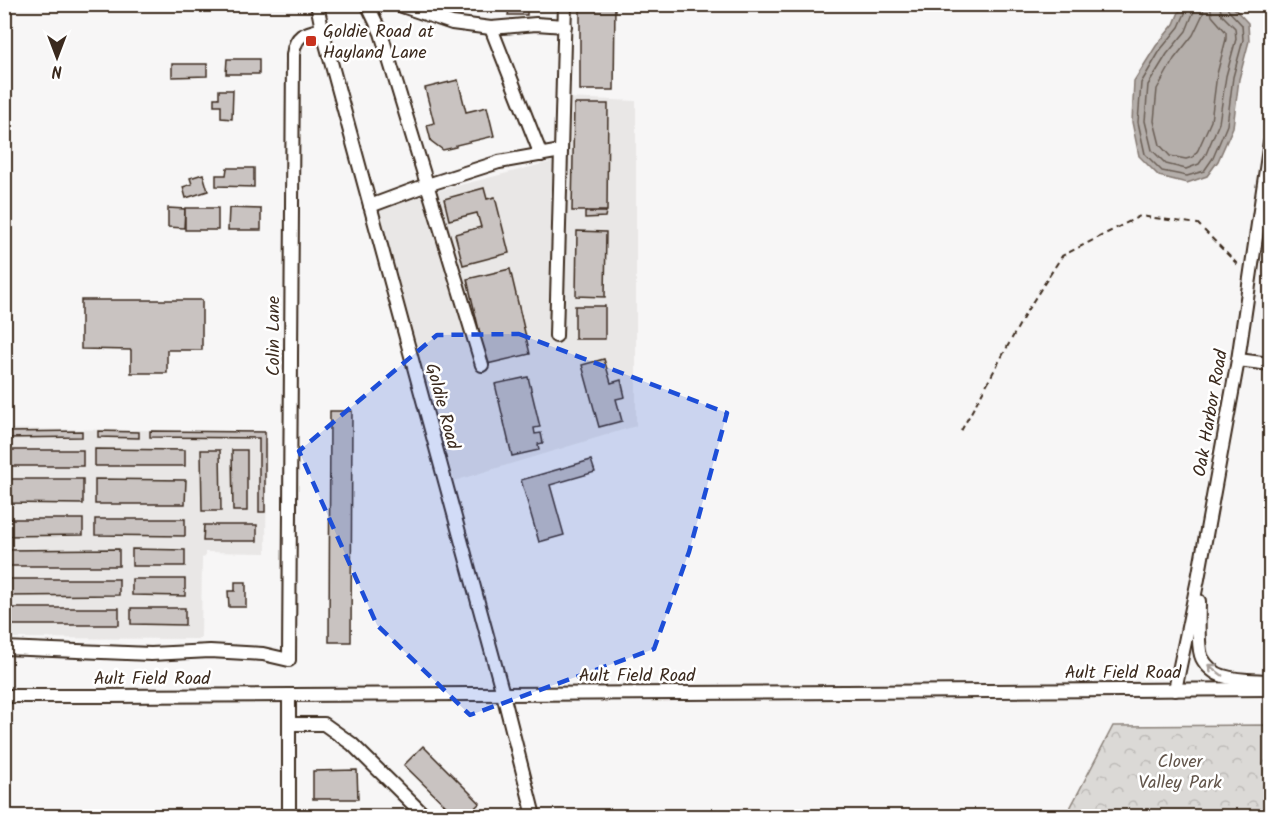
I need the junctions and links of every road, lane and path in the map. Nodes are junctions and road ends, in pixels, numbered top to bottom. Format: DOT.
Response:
graph roads {
  1 [pos="317,4"];
  2 [pos="367,4"];
  3 [pos="396,4"];
  4 [pos="565,4"];
  5 [pos="565,27"];
  6 [pos="491,28"];
  7 [pos="322,29"];
  8 [pos="1270,142"];
  9 [pos="561,152"];
  10 [pos="541,155"];
  11 [pos="427,185"];
  12 [pos="370,206"];
  13 [pos="1251,277"];
  14 [pos="556,336"];
  15 [pos="1238,360"];
  16 [pos="1270,364"];
  17 [pos="482,365"];
  18 [pos="961,431"];
  19 [pos="1198,579"];
  20 [pos="4,648"];
  21 [pos="1270,681"];
  22 [pos="1270,689"];
  23 [pos="1175,690"];
  24 [pos="503,694"];
  25 [pos="4,696"];
  26 [pos="289,697"];
  27 [pos="290,724"];
  28 [pos="289,816"];
  29 [pos="425,816"];
  30 [pos="534,816"];
  1 -- 7 [label="street, Goldie Road"];
  2 -- 11 [label="street"];
  3 -- 6 [label="street"];
  4 -- 5 [label="street"];
  5 -- 6 [label="street"];
  5 -- 9 [label="street"];
  6 -- 10 [label="street"];
  7 -- 12 [label="street, Goldie Road"];
  7 -- 20 [label="street, Colin Lane"];
  8 -- 13 [label="street, Oak Harbor Road"];
  9 -- 10 [label="street"];
  9 -- 14 [label="street"];
  10 -- 11 [label="street"];
  11 -- 12 [label="street"];
  11 -- 17 [label="street"];
  12 -- 24 [label="street, Goldie Road"];
  13 -- 15 [label="street, Oak Harbor Road"];
  13 -- 18 [label="path"];
  15 -- 16 [label="street"];
  15 -- 19 [label="street, Oak Harbor Road"];
  21 -- 19 [label="street, one-way"];
  19 -- 23 [label="street, Oak Harbor Road"];
  22 -- 23 [label="street, Ault Field Road"];
  23 -- 24 [label="street, Ault Field Road"];
  24 -- 26 [label="street, Ault Field Road"];
  24 -- 30 [label="street, Goldie Road"];
  25 -- 26 [label="street, Ault Field Road"];
  26 -- 27 [label="street"];
  27 -- 28 [label="street"];
  27 -- 29 [label="street"];
}
